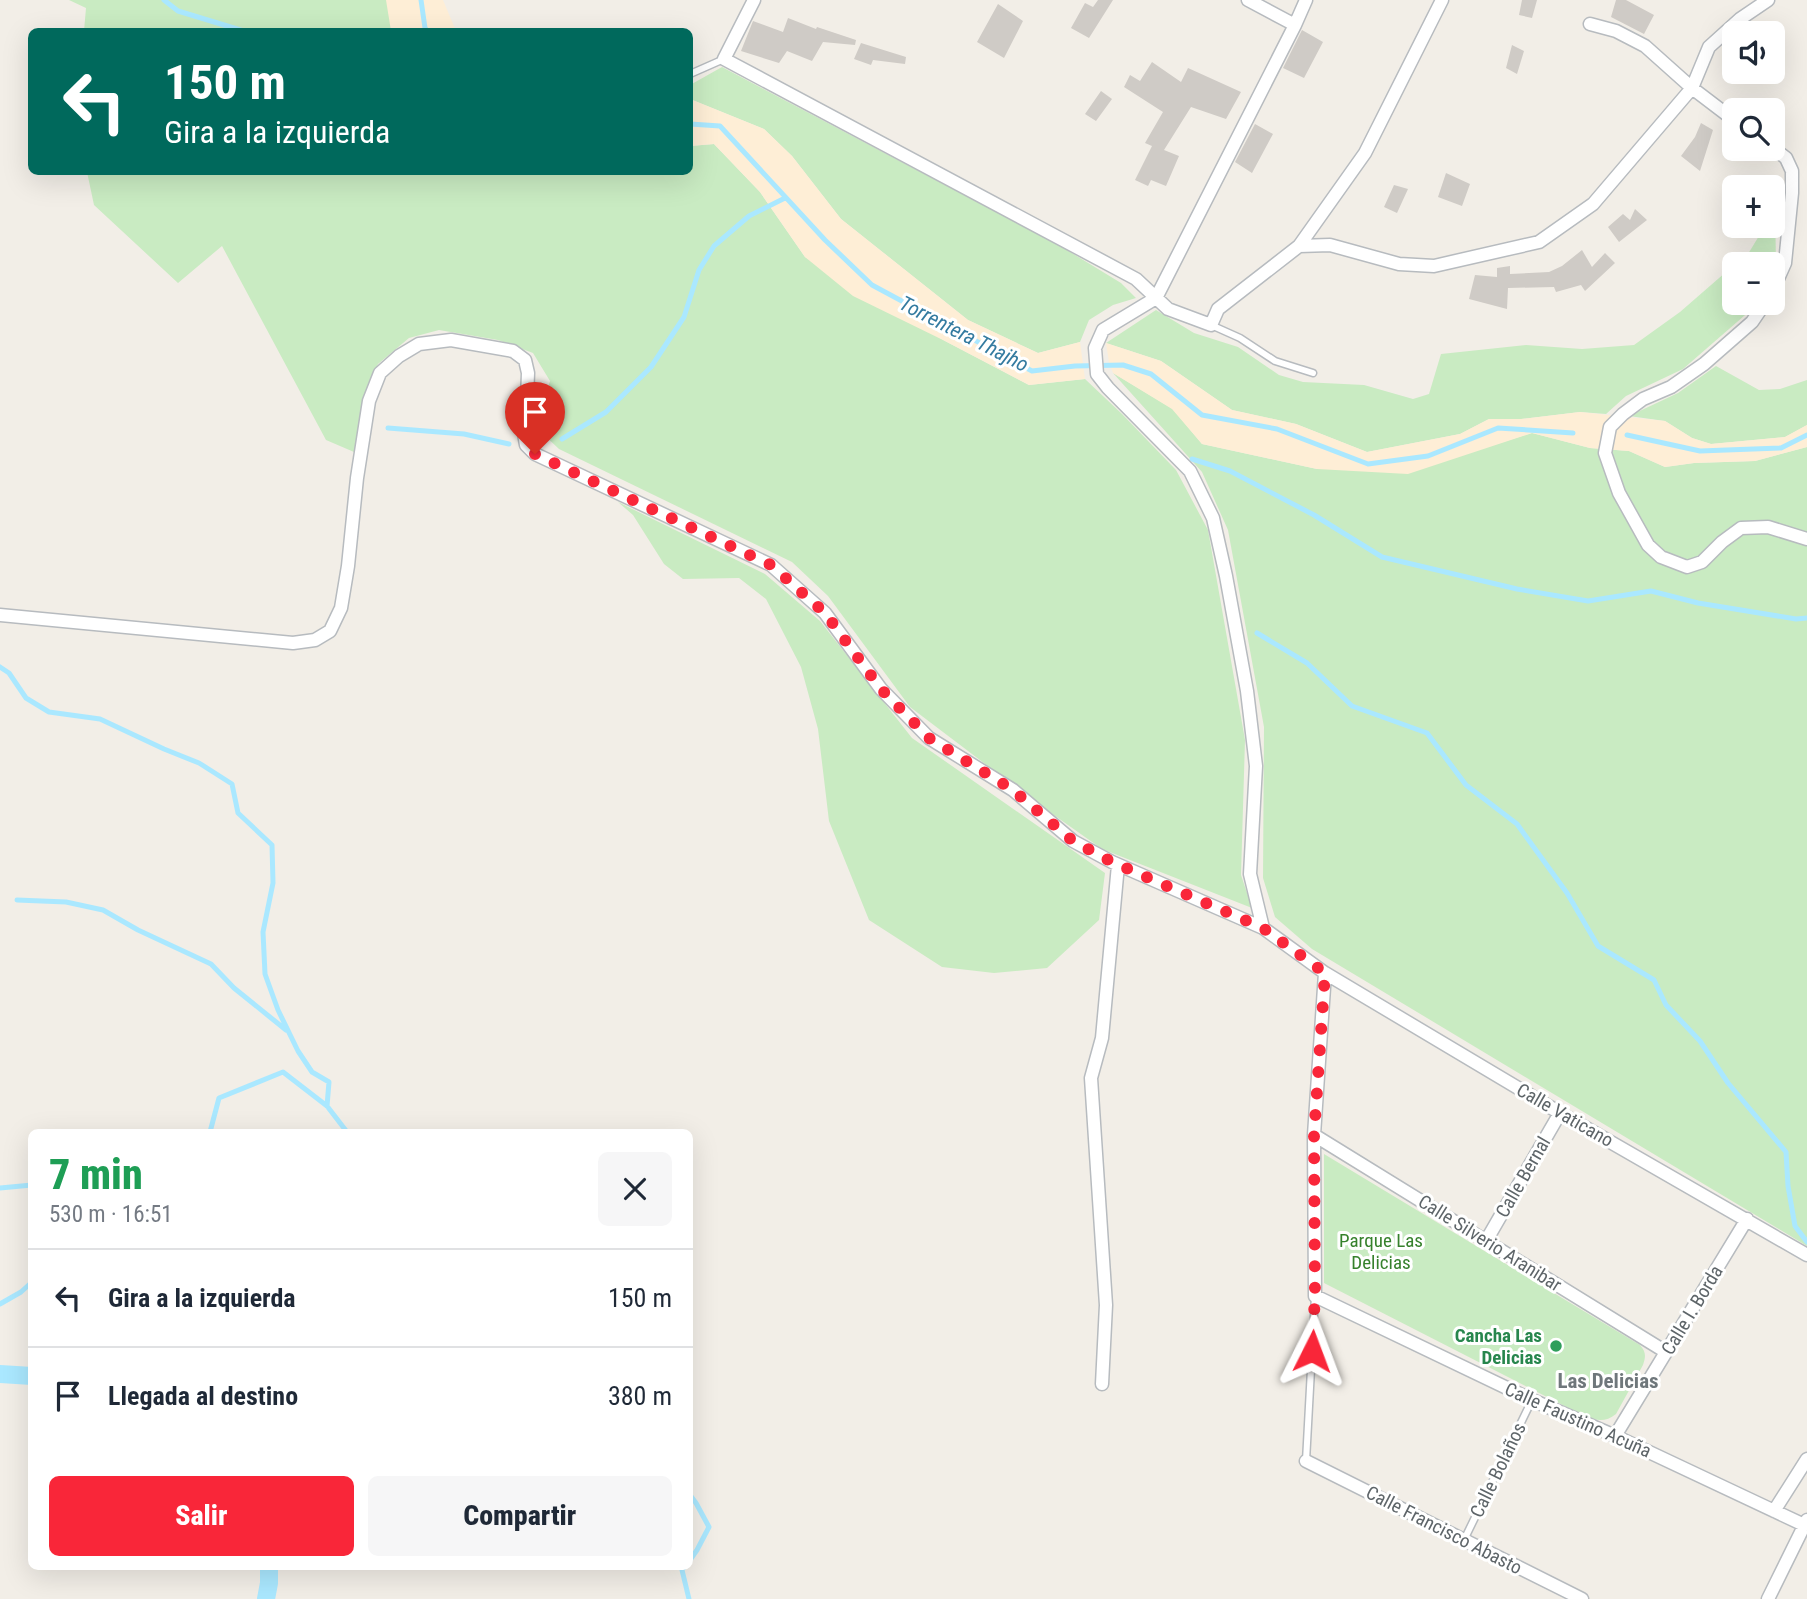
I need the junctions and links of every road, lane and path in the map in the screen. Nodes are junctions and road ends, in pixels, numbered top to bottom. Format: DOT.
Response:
graph roads {
  1 [pos="754,0"];
  2 [pos="1248,0"];
  3 [pos="1306,0"];
  4 [pos="1442,0"];
  5 [pos="1768,0"];
  6 [pos="1590,24"];
  7 [pos="1295,25"];
  8 [pos="724,59"];
  9 [pos="693,73"];
  10 [pos="1692,88"];
  11 [pos="1722,111"];
  12 [pos="1785,157"];
  13 [pos="1299,246"];
  14 [pos="1785,263"];
  15 [pos="1156,298"];
  16 [pos="1757,315"];
  17 [pos="1211,325"];
  18 [pos="1312,373"];
  19 [pos="1807,539"];
  20 [pos="0,615"];
  21 [pos="1118,865"];
  22 [pos="1263,928"];
  23 [pos="1325,973"];
  24 [pos="1560,1113"];
  25 [pos="1314,1135"];
  26 [pos="1747,1219"];
  27 [pos="1486,1241"];
  28 [pos="1807,1255"];
  29 [pos="1315,1296"];
  30 [pos="1666,1352"];
  31 [pos="1102,1384"];
  32 [pos="1532,1401"];
  33 [pos="1615,1436"];
  34 [pos="1807,1459"];
  35 [pos="1306,1461"];
  36 [pos="1774,1511"];
  37 [pos="1805,1522"];
  38 [pos="1464,1540"];
  39 [pos="1582,1599"];
  40 [pos="1768,1599"];
  1 -- 8 [label="street"];
  2 -- 7 [label="street"];
  3 -- 7 [label="street"];
  4 -- 13 [label="street"];
  5 -- 10 [label="street"];
  6 -- 10 [label="street"];
  7 -- 15 [label="street"];
  8 -- 9 [label="lane"];
  8 -- 15 [label="street"];
  10 -- 11 [label="street"];
  10 -- 13 [label="street"];
  12 -- 14 [label="street"];
  13 -- 17 [label="street"];
  15 -- 17 [label="street"];
  15 -- 22 [label="street"];
  16 -- 19 [label="street"];
  17 -- 18 [label="lane"];
  20 -- 21 [label="street, Calle Vaticano"];
  21 -- 22 [label="street, Calle Vaticano"];
  21 -- 31 [label="street"];
  22 -- 23 [label="street, Calle Vaticano"];
  23 -- 24 [label="street, Calle Vaticano"];
  23 -- 25 [label="street"];
  24 -- 26 [label="street, Calle Vaticano"];
  24 -- 27 [label="street, Calle Bernal"];
  25 -- 27 [label="street, Calle Silverio Aranibar"];
  25 -- 29 [label="street"];
  26 -- 28 [label="street, Calle Vaticano"];
  26 -- 30 [label="street, Calle I. Borda"];
  27 -- 30 [label="street, Calle Silverio Aranibar"];
  29 -- 32 [label="street, Calle Faustino Acuña"];
  29 -- 35 [label="lane"];
  30 -- 33 [label="street, Calle I. Borda"];
  32 -- 33 [label="street, Calle Faustino Acuña"];
  32 -- 38 [label="lane, Calle Bolaños"];
  33 -- 36 [label="street, Calle Faustino Acuña"];
  34 -- 36 [label="street"];
  35 -- 38 [label="street, Calle Francisco Abasto"];
  36 -- 37 [label="street, Calle Faustino Acuña"];
  37 -- 40 [label="street"];
  38 -- 39 [label="street, Calle Francisco Abasto"];
}
